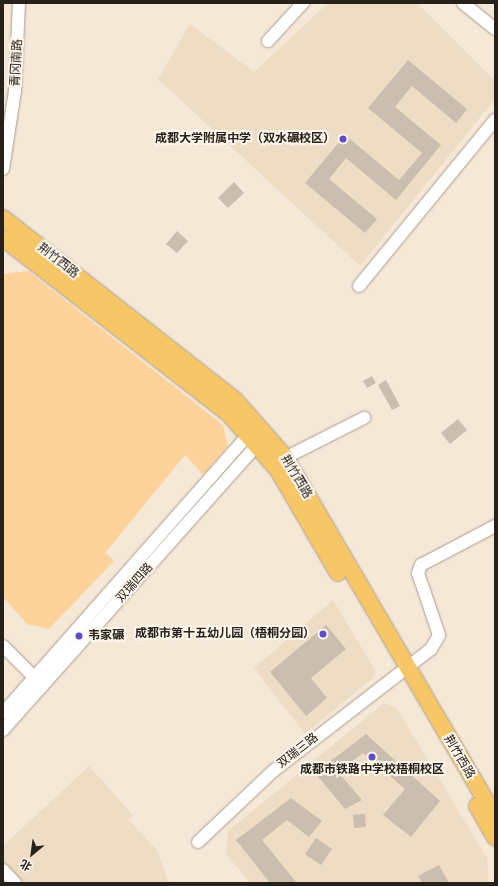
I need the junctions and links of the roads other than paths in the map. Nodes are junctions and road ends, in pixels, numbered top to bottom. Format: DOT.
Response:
graph roads {
  1 [pos="19,3"];
  2 [pos="304,3"];
  3 [pos="463,3"];
  4 [pos="495,29"];
  5 [pos="268,41"];
  6 [pos="495,120"];
  7 [pos="3,169"];
  8 [pos="3,218"];
  9 [pos="3,238"];
  10 [pos="359,286"];
  11 [pos="364,418"];
  12 [pos="257,435"];
  13 [pos="285,458"];
  14 [pos="495,526"];
  15 [pos="3,646"];
  16 [pos="401,670"];
  17 [pos="39,682"];
  18 [pos="3,713"];
  19 [pos="3,730"];
  20 [pos="495,817"];
  21 [pos="495,837"];
  22 [pos="198,842"];
  23 [pos="3,870"];
  24 [pos="15,883"];
  1 -- 7 [label="street, 青冈南路"];
  2 -- 5 [label="street"];
  3 -- 4 [label="street"];
  6 -- 10 [label="street"];
  8 -- 12 [label="main road, 荆竹西路"];
  9 -- 12 [label="main road, 荆竹西路"];
  11 -- 13 [label="street"];
  12 -- 13 [label="main road, 荆竹西路"];
  12 -- 16 [label="main road, 荆竹西路"];
  12 -- 17 [label="street, 双瑞四路"];
  13 -- 16 [label="main road, 荆竹西路"];
  14 -- 16 [label="street, 双瑞三路"];
  15 -- 17 [label="street"];
  16 -- 20 [label="main road, 荆竹西路"];
  16 -- 21 [label="main road, 荆竹西路"];
  16 -- 22 [label="street, 双瑞三路"];
  17 -- 18 [label="street, 双瑞四路"];
  17 -- 19 [label="street, 双瑞四路"];
  23 -- 24 [label="street"];
}
